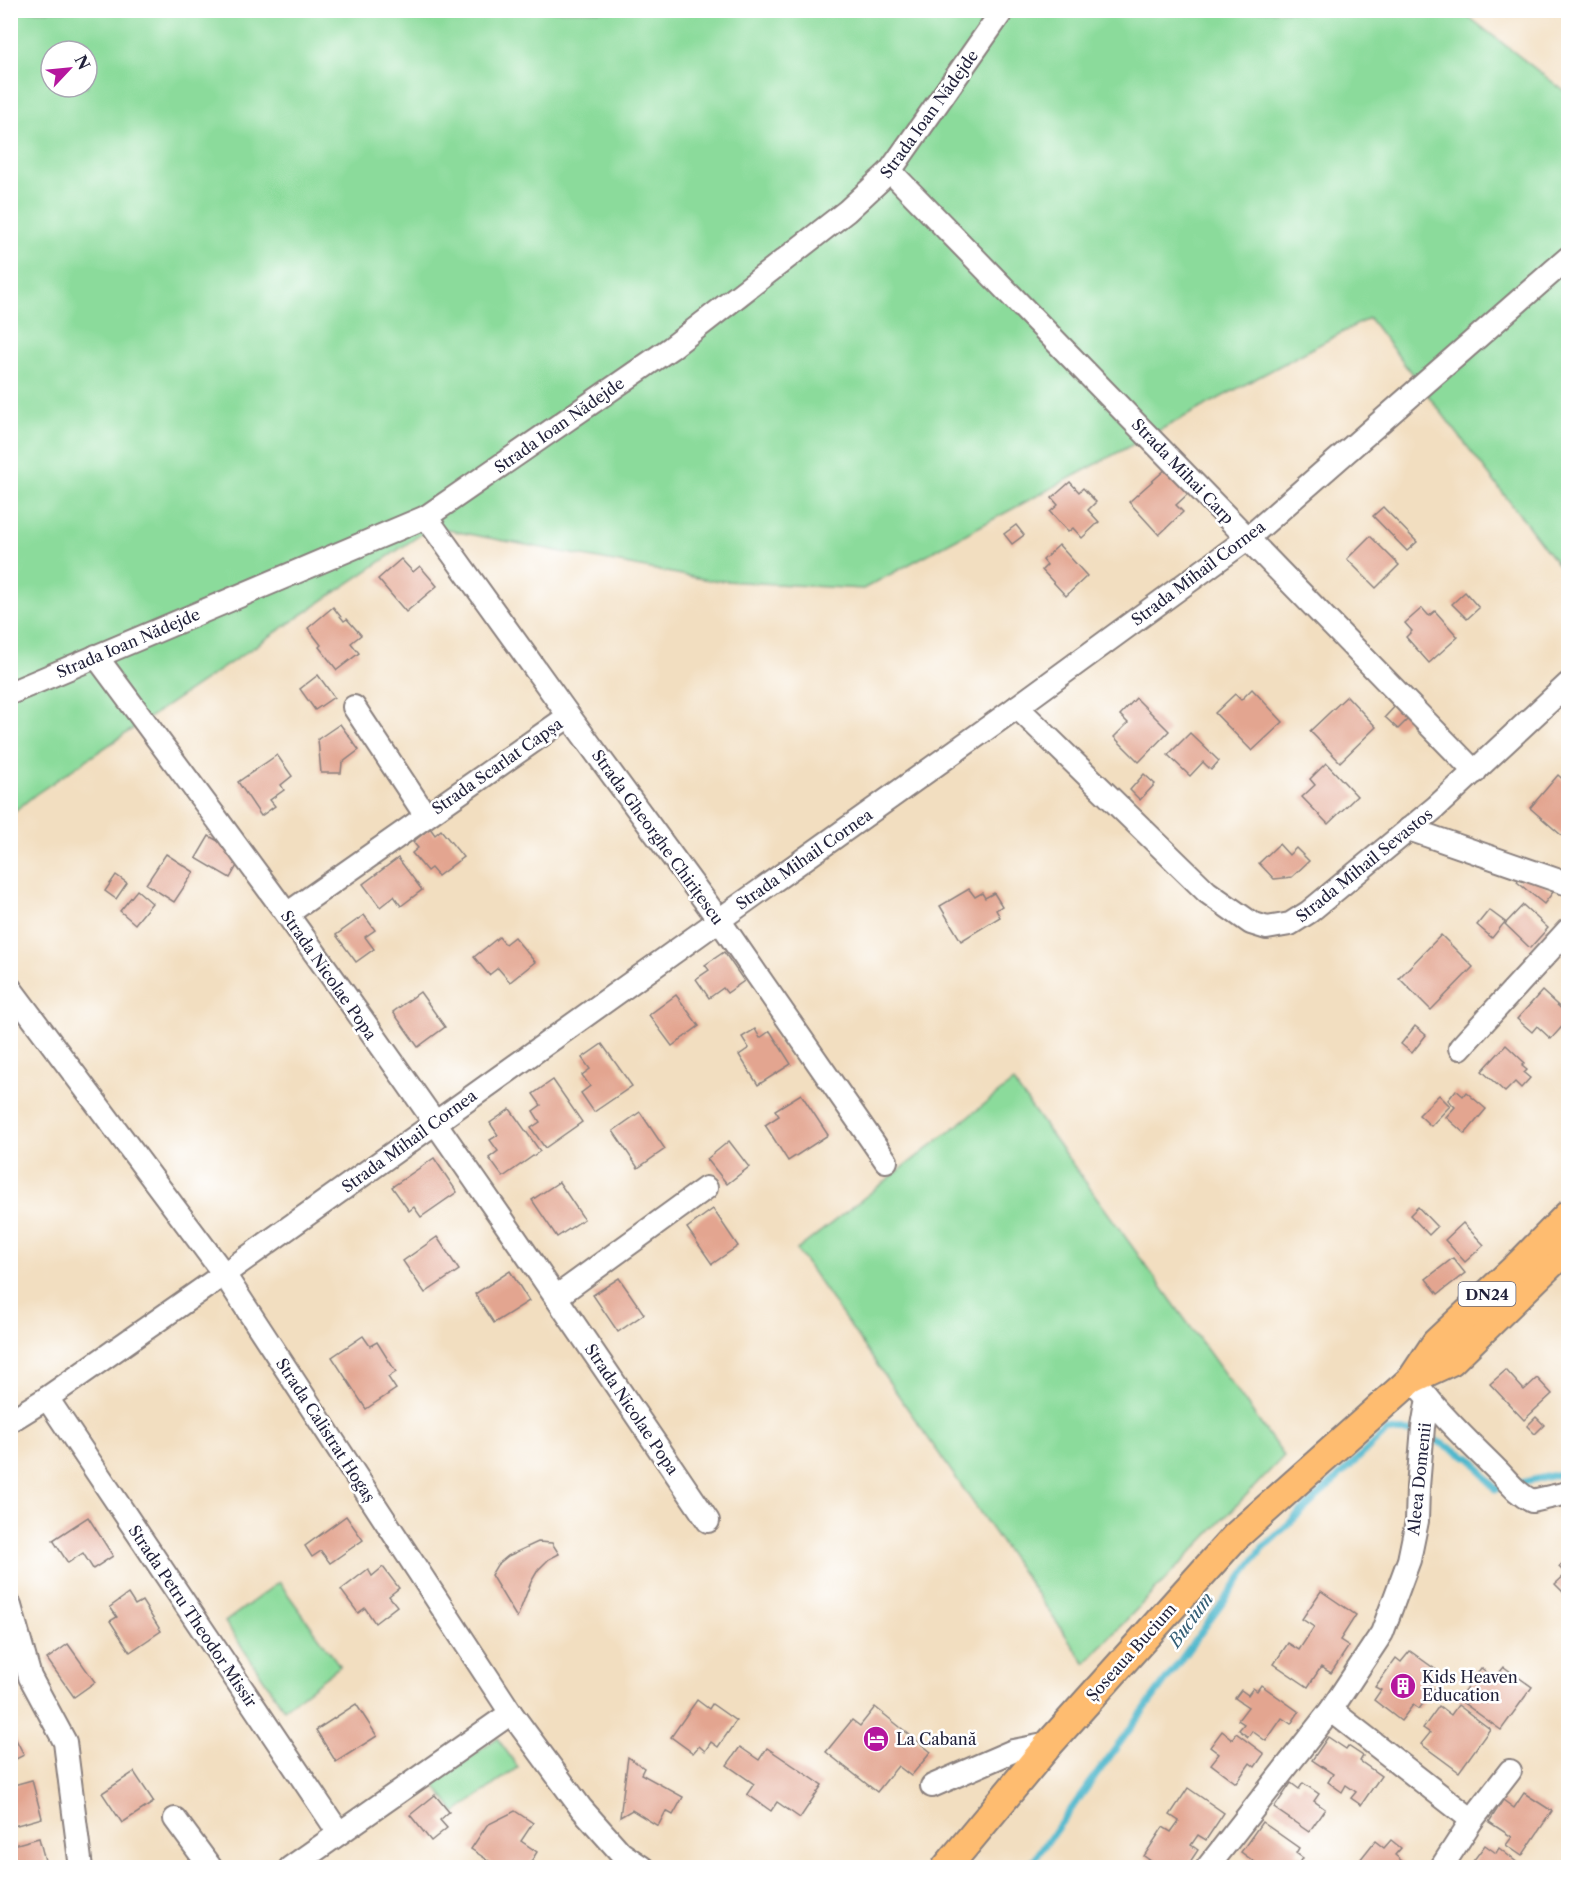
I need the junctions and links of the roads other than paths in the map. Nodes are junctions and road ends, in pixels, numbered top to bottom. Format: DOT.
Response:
graph roads {
  1 [pos="1003,10"];
  2 [pos="890,171"];
  3 [pos="1569,258"];
  4 [pos="426,517"];
  5 [pos="1248,538"];
  6 [pos="96,656"];
  7 [pos="1569,684"];
  8 [pos="10,693"];
  9 [pos="354,707"];
  10 [pos="1017,707"];
  11 [pos="569,716"];
  12 [pos="1475,772"];
  13 [pos="426,816"];
  14 [pos="1409,829"];
  15 [pos="1569,884"];
  16 [pos="287,914"];
  17 [pos="719,920"];
  18 [pos="1569,930"];
  19 [pos="10,988"];
  20 [pos="1460,1048"];
  21 [pos="435,1122"];
  22 [pos="886,1161"];
  23 [pos="706,1188"];
  24 [pos="1569,1215"];
  25 [pos="1569,1247"];
  26 [pos="224,1274"];
  27 [pos="556,1298"];
  28 [pos="1420,1388"];
  29 [pos="47,1398"];
  30 [pos="10,1421"];
  31 [pos="1569,1493"];
  32 [pos="708,1521"];
  33 [pos="10,1606"];
  34 [pos="1331,1710"];
  35 [pos="511,1713"];
  36 [pos="1049,1744"];
  37 [pos="1510,1771"];
  38 [pos="932,1786"];
  39 [pos="175,1819"];
  40 [pos="1472,1820"];
  41 [pos="339,1833"];
  42 [pos="616,1860"];
  43 [pos="81,1868"];
  44 [pos="211,1868"];
  45 [pos="290,1868"];
  46 [pos="643,1868"];
  47 [pos="946,1868"];
  48 [pos="1207,1868"];
  49 [pos="1441,1868"];
  1 -- 2 [label="street, Strada Ioan Nădejde"];
  2 -- 4 [label="street, Strada Ioan Nădejde"];
  2 -- 5 [label="street, Strada Mihai Carp"];
  3 -- 5 [label="street, Strada Mihail Cornea"];
  4 -- 6 [label="street, Strada Ioan Nădejde"];
  4 -- 11 [label="street, Strada Gheorghe Chirițescu"];
  5 -- 10 [label="street, Strada Mihail Cornea"];
  5 -- 12 [label="street, Strada Mihai Carp"];
  6 -- 8 [label="street, Strada Ioan Nădejde"];
  6 -- 16 [label="street, Strada Nicolae Popa"];
  7 -- 12 [label="street, Strada Mihail Sevastos"];
  9 -- 13 [label="street, Strada Scarlat Capșa"];
  10 -- 14 [label="street, Strada Mihail Sevastos"];
  10 -- 17 [label="street, Strada Mihail Cornea"];
  11 -- 13 [label="street, Strada Scarlat Capșa"];
  11 -- 17 [label="street, Strada Gheorghe Chirițescu"];
  12 -- 14 [label="street, Strada Mihail Sevastos"];
  13 -- 16 [label="street, Strada Scarlat Capșa"];
  14 -- 15 [label="street"];
  16 -- 21 [label="street, Strada Nicolae Popa"];
  17 -- 21 [label="street, Strada Mihail Cornea"];
  17 -- 22 [label="street, Strada Gheorghe Chirițescu"];
  18 -- 20 [label="street"];
  19 -- 26 [label="street, Strada Calistrat Hogaș"];
  21 -- 26 [label="street, Strada Mihail Cornea"];
  21 -- 27 [label="street, Strada Nicolae Popa"];
  23 -- 27 [label="street"];
  24 -- 28 [label="main road, Șoseaua Bucium / DN24"];
  25 -- 28 [label="main road, Șoseaua Bucium / DN24"];
  26 -- 29 [label="street, Strada Mihail Cornea"];
  26 -- 35 [label="street, Strada Calistrat Hogaș"];
  27 -- 32 [label="street, Strada Nicolae Popa"];
  28 -- 31 [label="street"];
  28 -- 34 [label="street, Aleea Domenii"];
  28 -- 36 [label="main road, Șoseaua Bucium / DN24"];
  29 -- 30 [label="street, Strada Mihail Cornea"];
  29 -- 41 [label="street, Strada Petru Theodor Missir"];
  33 -- 43 [label="street"];
  34 -- 40 [label="street"];
  34 -- 48 [label="street, Aleea Domenii"];
  35 -- 41 [label="street"];
  35 -- 42 [label="street, Strada Calistrat Hogaș"];
  36 -- 38 [label="street"];
  36 -- 47 [label="main road, Șoseaua Bucium / DN24"];
  37 -- 40 [label="street"];
  39 -- 44 [label="street"];
  40 -- 49 [label="street"];
  41 -- 45 [label="street"];
  42 -- 46 [label="street, Strada Calistrat Hogaș"];
}
